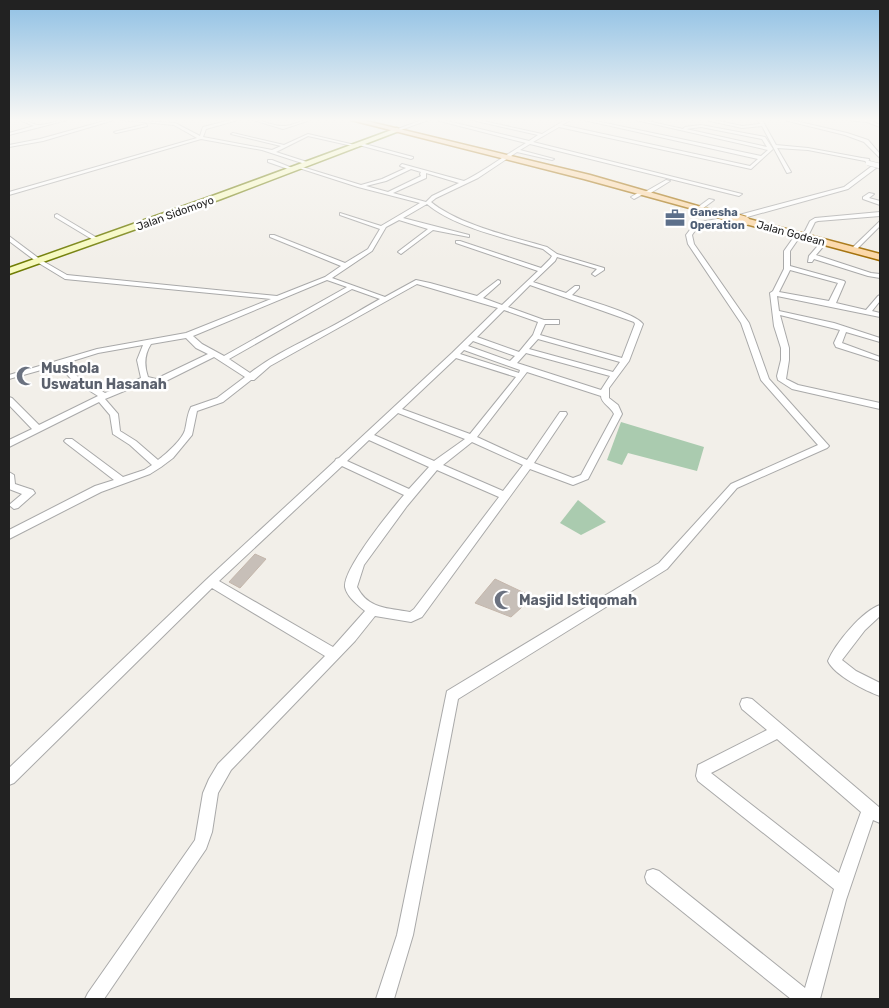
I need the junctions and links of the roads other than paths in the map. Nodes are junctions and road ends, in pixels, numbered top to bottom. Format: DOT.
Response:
graph roads {
  1 [pos="107,167"];
  2 [pos="301,167"];
  3 [pos="411,167"];
  4 [pos="489,167"];
  5 [pos="549,167"];
  6 [pos="631,167"];
  7 [pos="786,167"];
  8 [pos="874,167"];
  9 [pos="394,169"];
  10 [pos="426,171"];
  11 [pos="406,172"];
  12 [pos="789,172"];
  13 [pos="668,181"];
  14 [pos="465,183"];
  15 [pos="360,186"];
  16 [pos="645,192"];
  17 [pos="388,194"];
  18 [pos="739,194"];
  19 [pos="871,194"];
  20 [pos="10,197"];
  21 [pos="634,197"];
  22 [pos="711,200"];
  23 [pos="426,203"];
  24 [pos="880,203"];
  25 [pos="700,208"];
  26 [pos="342,214"];
  27 [pos="880,214"];
  28 [pos="57,216"];
  29 [pos="398,218"];
  30 [pos="880,223"];
  31 [pos="383,228"];
  32 [pos="432,228"];
  33 [pos="484,228"];
  34 [pos="871,232"];
  35 [pos="880,235"];
  36 [pos="272,236"];
  37 [pos="468,236"];
  38 [pos="802,236"];
  39 [pos="9,238"];
  40 [pos="97,240"];
  41 [pos="824,242"];
  42 [pos="853,250"];
  43 [pos="401,252"];
  44 [pos="555,255"];
  45 [pos="812,256"];
  46 [pos="880,257"];
  47 [pos="39,261"];
  48 [pos="347,266"];
  49 [pos="842,266"];
  50 [pos="787,267"];
  51 [pos="9,270"];
  52 [pos="542,270"];
  53 [pos="808,271"];
  54 [pos="595,274"];
  55 [pos="880,276"];
  56 [pos="328,278"];
  57 [pos="832,278"];
  58 [pos="498,282"];
  59 [pos="529,283"];
  60 [pos="352,287"];
  61 [pos="577,287"];
  62 [pos="773,293"];
  63 [pos="567,296"];
  64 [pos="278,297"];
  65 [pos="880,297"];
  66 [pos="478,298"];
  67 [pos="385,299"];
  68 [pos="832,303"];
  69 [pos="504,306"];
  70 [pos="775,312"];
  71 [pos="868,312"];
  72 [pos="880,316"];
  73 [pos="542,322"];
  74 [pos="556,322"];
  75 [pos="844,329"];
  76 [pos="188,335"];
  77 [pos="536,336"];
  78 [pos="879,337"];
  79 [pos="471,338"];
  80 [pos="148,343"];
  81 [pos="462,348"];
  82 [pos="523,352"];
  83 [pos="454,355"];
  84 [pos="218,357"];
  85 [pos="880,359"];
  86 [pos="61,361"];
  87 [pos="625,361"];
  88 [pos="512,364"];
  89 [pos="523,373"];
  90 [pos="614,375"];
  91 [pos="9,377"];
  92 [pos="251,378"];
  93 [pos="145,379"];
  94 [pos="604,394"];
  95 [pos="102,397"];
  96 [pos="9,400"];
  97 [pos="880,406"];
  98 [pos="396,410"];
  99 [pos="563,414"];
  100 [pos="38,430"];
  101 [pos="368,436"];
  102 [pos="471,438"];
  103 [pos="69,441"];
  104 [pos="9,444"];
  105 [pos="339,461"];
  106 [pos="158,465"];
  107 [pos="436,465"];
  108 [pos="528,465"];
  109 [pos="9,475"];
  110 [pos="121,480"];
  111 [pos="411,494"];
  112 [pos="505,496"];
  113 [pos="14,505"];
  114 [pos="9,535"];
  115 [pos="211,582"];
  116 [pos="880,610"];
  117 [pos="372,611"];
  118 [pos="333,654"];
  119 [pos="880,690"];
  120 [pos="747,704"];
  121 [pos="778,731"];
  122 [pos="9,778"];
  123 [pos="875,812"];
  124 [pos="653,877"];
  125 [pos="843,886"];
  126 [pos="94,999"];
  127 [pos="385,999"];
  128 [pos="805,999"];
  129 [pos="810,999"];
  1 -- 20 [label="street"];
  2 -- 15 [label="street"];
  2 -- 40 [label="main road, Jalan Sidomoyo"];
  3 -- 10 [label="street"];
  3 -- 11 [label="street"];
  4 -- 14 [label="street"];
  5 -- 16 [label="main road, Jalan Godean"];
  6 -- 18 [label="street"];
  7 -- 12 [label="street"];
  8 -- 127 [label="street"];
  9 -- 11 [label="street"];
  10 -- 14 [label="street"];
  10 -- 17 [label="street"];
  11 -- 15 [label="street"];
  13 -- 16 [label="street"];
  14 -- 23 [label="street"];
  15 -- 17 [label="street"];
  16 -- 21 [label="street"];
  16 -- 25 [label="main road, Jalan Godean"];
  17 -- 23 [label="street"];
  19 -- 24 [label="street"];
  22 -- 25 [label="street"];
  23 -- 29 [label="street"];
  23 -- 33 [label="street"];
  25 -- 38 [label="main road, Jalan Godean, bridge"];
  26 -- 31 [label="street"];
  27 -- 38 [label="street"];
  28 -- 40 [label="street"];
  29 -- 31 [label="street"];
  29 -- 32 [label="street"];
  30 -- 34 [label="street"];
  31 -- 48 [label="street"];
  32 -- 37 [label="street"];
  32 -- 43 [label="street"];
  33 -- 37 [label="street"];
  33 -- 44 [label="street"];
  34 -- 35 [label="street"];
  34 -- 42 [label="street"];
  36 -- 48 [label="street"];
  37 -- 52 [label="street"];
  38 -- 41 [label="main road, Jalan Godean"];
  38 -- 50 [label="street"];
  39 -- 47 [label="street"];
  40 -- 47 [label="main road, Jalan Sidomoyo"];
  41 -- 42 [label="main road, Jalan Godean"];
  41 -- 45 [label="street"];
  42 -- 46 [label="main road, Jalan Godean"];
  44 -- 52 [label="street"];
  44 -- 54 [label="street"];
  45 -- 49 [label="street"];
  45 -- 53 [label="street"];
  47 -- 51 [label="main road, Jalan Sidomoyo"];
  47 -- 64 [label="street"];
  48 -- 56 [label="street"];
  49 -- 55 [label="street"];
  49 -- 57 [label="street"];
  50 -- 53 [label="street"];
  50 -- 62 [label="street"];
  52 -- 59 [label="street"];
  53 -- 57 [label="street"];
  56 -- 60 [label="street"];
  56 -- 64 [label="street"];
  57 -- 68 [label="street"];
  58 -- 66 [label="street"];
  59 -- 63 [label="street"];
  59 -- 69 [label="street"];
  60 -- 67 [label="street"];
  60 -- 84 [label="street"];
  61 -- 63 [label="street"];
  62 -- 68 [label="street"];
  62 -- 70 [label="street"];
  63 -- 87 [label="street"];
  64 -- 76 [label="street"];
  65 -- 71 [label="street"];
  66 -- 67 [label="street"];
  66 -- 69 [label="street"];
  67 -- 92 [label="street"];
  68 -- 71 [label="street"];
  69 -- 73 [label="street"];
  69 -- 79 [label="street"];
  70 -- 75 [label="street"];
  70 -- 97 [label="street"];
  71 -- 72 [label="street"];
  73 -- 74 [label="street"];
  73 -- 77 [label="street"];
  75 -- 78 [label="street"];
  75 -- 85 [label="street"];
  76 -- 80 [label="street"];
  76 -- 84 [label="street"];
  77 -- 82 [label="street"];
  77 -- 87 [label="street"];
  79 -- 81 [label="street"];
  79 -- 82 [label="street"];
  80 -- 86 [label="street"];
  80 -- 93 [label="street"];
  81 -- 83 [label="street"];
  81 -- 88 [label="street"];
  82 -- 88 [label="street"];
  82 -- 90 [label="street"];
  83 -- 89 [label="street"];
  83 -- 98 [label="street"];
  84 -- 92 [label="street"];
  84 -- 93 [label="street"];
  86 -- 91 [label="street"];
  86 -- 95 [label="street"];
  87 -- 90 [label="street"];
  88 -- 89 [label="street"];
  89 -- 94 [label="street"];
  89 -- 102 [label="street"];
  90 -- 94 [label="street"];
  92 -- 106 [label="street"];
  93 -- 95 [label="street"];
  94 -- 108 [label="street"];
  95 -- 100 [label="street"];
  95 -- 106 [label="street"];
  96 -- 100 [label="street"];
  98 -- 101 [label="street"];
  98 -- 102 [label="street"];
  99 -- 108 [label="street"];
  100 -- 104 [label="street"];
  101 -- 105 [label="street"];
  101 -- 107 [label="street"];
  102 -- 107 [label="street"];
  102 -- 108 [label="street"];
  103 -- 110 [label="street"];
  105 -- 111 [label="street"];
  105 -- 115 [label="street"];
  106 -- 110 [label="street"];
  107 -- 111 [label="street"];
  107 -- 112 [label="street"];
  108 -- 112 [label="street"];
  109 -- 113 [label="street"];
  110 -- 114 [label="street"];
  111 -- 117 [label="street"];
  112 -- 117 [label="street"];
  115 -- 118 [label="street"];
  115 -- 122 [label="street"];
  116 -- 119 [label="street"];
  117 -- 118 [label="street"];
  118 -- 126 [label="street"];
  120 -- 121 [label="street"];
  121 -- 123 [label="street"];
  121 -- 125 [label="street"];
  123 -- 125 [label="street"];
  124 -- 128 [label="street"];
  125 -- 129 [label="street"];
}
